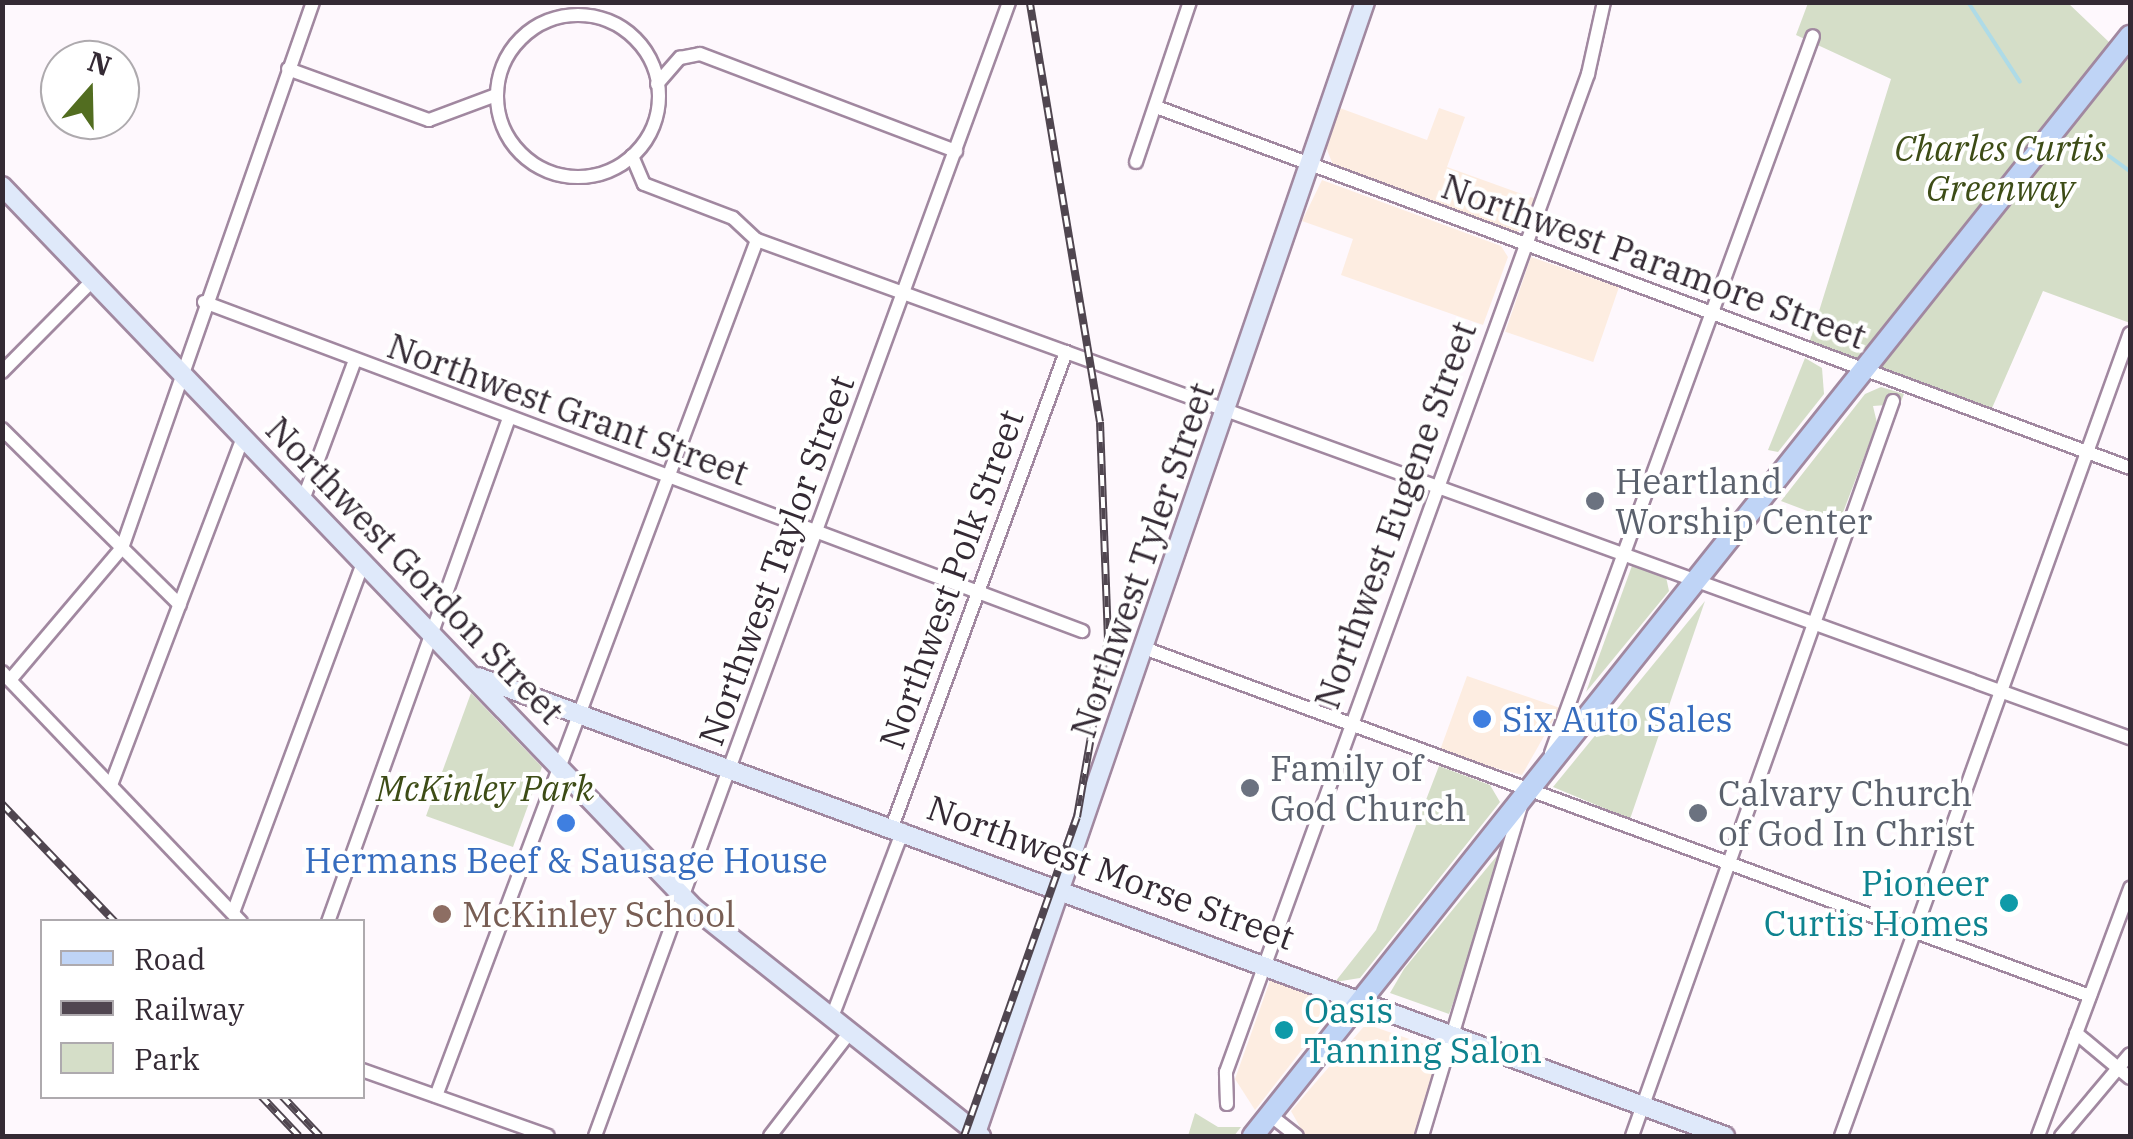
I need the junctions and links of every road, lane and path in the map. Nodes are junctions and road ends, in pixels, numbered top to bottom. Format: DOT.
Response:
graph roads {
  1 [pos="313,2"];
  2 [pos="1008,2"];
  3 [pos="1190,2"];
  4 [pos="1365,2"];
  5 [pos="1604,2"];
  6 [pos="1813,36"];
  7 [pos="2130,36"];
  8 [pos="288,69"];
  9 [pos="658,84"];
  10 [pos="496,96"];
  11 [pos="1159,108"];
  12 [pos="956,151"];
  13 [pos="632,156"];
  14 [pos="1136,162"];
  15 [pos="1312,166"];
  16 [pos="2,186"];
  17 [pos="757,240"];
  18 [pos="1524,246"];
  19 [pos="93,280"];
  20 [pos="905,295"];
  21 [pos="204,302"];
  22 [pos="1711,314"];
  23 [pos="2130,332"];
  24 [pos="1066,352"];
  25 [pos="354,363"];
  26 [pos="178,370"];
  27 [pos="1864,370"];
  28 [pos="2,372"];
  29 [pos="1893,401"];
  30 [pos="1228,410"];
  31 [pos="508,421"];
  32 [pos="2,430"];
  33 [pos="244,438"];
  34 [pos="2088,452"];
  35 [pos="2130,468"];
  36 [pos="662,476"];
  37 [pos="1437,485"];
  38 [pos="303,500"];
  39 [pos="818,532"];
  40 [pos="122,548"];
  41 [pos="1625,553"];
  42 [pos="363,564"];
  43 [pos="1696,581"];
  44 [pos="979,591"];
  45 [pos="180,605"];
  46 [pos="1812,622"];
  47 [pos="1082,631"];
  48 [pos="430,633"];
  49 [pos="1144,648"];
  50 [pos="6,676"];
  51 [pos="472,676"];
  52 [pos="2002,691"];
  53 [pos="577,712"];
  54 [pos="1351,727"];
  55 [pos="2130,738"];
  56 [pos="556,764"];
  57 [pos="732,768"];
  58 [pos="1543,774"];
  59 [pos="111,785"];
  60 [pos="1525,797"];
  61 [pos="898,828"];
  62 [pos="1727,864"];
  63 [pos="2130,888"];
  64 [pos="1062,890"];
  65 [pos="684,897"];
  66 [pos="237,916"];
  67 [pos="329,919"];
  68 [pos="1914,932"];
  69 [pos="1264,964"];
  70 [pos="2090,996"];
  71 [pos="1362,1001"];
  72 [pos="832,1017"];
  73 [pos="850,1032"];
  74 [pos="2076,1033"];
  75 [pos="1453,1037"];
  76 [pos="2130,1054"];
  77 [pos="365,1071"];
  78 [pos="2125,1073"];
  79 [pos="436,1096"];
  80 [pos="1227,1104"];
  81 [pos="1643,1106"];
  82 [pos="1270,1115"];
  83 [pos="977,1135"];
  84 [pos="548,1136"];
  85 [pos="595,1136"];
  86 [pos="770,1136"];
  87 [pos="1253,1136"];
  88 [pos="1297,1136"];
  89 [pos="1422,1136"];
  90 [pos="1632,1136"];
  91 [pos="1725,1136"];
  92 [pos="1841,1136"];
  93 [pos="2038,1136"];
  94 [pos="2061,1136"];
  1 -- 8 [label="street"];
  2 -- 12 [label="street, Northwest Taylor Street"];
  3 -- 11 [label="street"];
  4 -- 15 [label="main road, Northwest Tyler Street"];
  5 -- 18 [label="street, Northwest Eugene Street"];
  6 -- 22 [label="street"];
  7 -- 27 [label="main road"];
  8 -- 10 [label="street"];
  8 -- 21 [label="street"];
  9 -- 10 [label="street"];
  9 -- 12 [label="street"];
  9 -- 13 [label="street"];
  10 -- 13 [label="street"];
  11 -- 14 [label="street"];
  11 -- 15 [label="street, Northwest Paramore Street"];
  12 -- 20 [label="street, Northwest Taylor Street"];
  13 -- 17 [label="street"];
  15 -- 18 [label="street, Northwest Paramore Street"];
  15 -- 30 [label="main road, Northwest Tyler Street"];
  16 -- 19 [label="main road, Northwest Gordon Street"];
  17 -- 20 [label="street"];
  17 -- 36 [label="street"];
  18 -- 22 [label="street, Northwest Paramore Street"];
  18 -- 37 [label="street, Northwest Eugene Street"];
  19 -- 26 [label="main road, Northwest Gordon Street"];
  19 -- 28 [label="street"];
  20 -- 24 [label="street"];
  20 -- 39 [label="street, Northwest Taylor Street"];
  21 -- 25 [label="street, Northwest Grant Street"];
  21 -- 26 [label="street"];
  22 -- 27 [label="street, Northwest Paramore Street"];
  22 -- 41 [label="street"];
  23 -- 34 [label="street"];
  24 -- 30 [label="street"];
  24 -- 44 [label="street, Northwest Polk Street"];
  25 -- 31 [label="street, Northwest Grant Street"];
  25 -- 38 [label="street"];
  26 -- 33 [label="main road, Northwest Gordon Street"];
  26 -- 40 [label="street"];
  27 -- 34 [label="street, Northwest Paramore Street"];
  27 -- 43 [label="main road"];
  29 -- 46 [label="street"];
  30 -- 37 [label="street"];
  30 -- 49 [label="main road, Northwest Tyler Street"];
  31 -- 36 [label="street, Northwest Grant Street"];
  31 -- 48 [label="street"];
  32 -- 40 [label="street"];
  33 -- 38 [label="main road, Northwest Gordon Street"];
  33 -- 45 [label="street"];
  34 -- 35 [label="street, Northwest Paramore Street"];
  34 -- 52 [label="street"];
  36 -- 39 [label="street, Northwest Grant Street"];
  36 -- 53 [label="street"];
  37 -- 41 [label="street"];
  37 -- 54 [label="street, Northwest Eugene Street"];
  38 -- 42 [label="main road, Northwest Gordon Street"];
  39 -- 44 [label="street, Northwest Grant Street"];
  39 -- 57 [label="street, Northwest Taylor Street"];
  40 -- 45 [label="street"];
  40 -- 50 [label="street"];
  41 -- 43 [label="street"];
  41 -- 58 [label="street"];
  42 -- 48 [label="main road, Northwest Gordon Street"];
  42 -- 66 [label="street"];
  43 -- 46 [label="street"];
  43 -- 58 [label="main road"];
  44 -- 47 [label="street, Northwest Grant Street"];
  44 -- 61 [label="street, Northwest Polk Street"];
  45 -- 59 [label="street"];
  46 -- 52 [label="street"];
  46 -- 62 [label="street"];
  48 -- 51 [label="main road, Northwest Gordon Street"];
  48 -- 67 [label="street"];
  49 -- 54 [label="street"];
  49 -- 64 [label="main road, Northwest Tyler Street"];
  50 -- 59 [label="street"];
  51 -- 53 [label="main road, Northwest Morse Street"];
  51 -- 56 [label="main road, Northwest Gordon Street"];
  52 -- 55 [label="street"];
  52 -- 68 [label="street"];
  53 -- 56 [label="street"];
  53 -- 57 [label="main road, Northwest Morse Street"];
  54 -- 60 [label="street"];
  54 -- 69 [label="street, Northwest Eugene Street"];
  56 -- 65 [label="main road, Northwest Gordon Street"];
  56 -- 79 [label="street"];
  57 -- 61 [label="main road, Northwest Morse Street"];
  57 -- 65 [label="street, Northwest Taylor Street"];
  58 -- 60 [label="main road"];
  59 -- 66 [label="street"];
  60 -- 62 [label="street"];
  60 -- 71 [label="main road"];
  60 -- 75 [label="street"];
  61 -- 64 [label="main road, Northwest Morse Street"];
  61 -- 72 [label="street, Northwest Polk Street"];
  62 -- 68 [label="street"];
  62 -- 81 [label="street"];
  63 -- 70 [label="street"];
  64 -- 69 [label="main road, Northwest Morse Street"];
  64 -- 83 [label="main road, Northwest Tyler Street"];
  65 -- 72 [label="main road, Northwest Gordon Street"];
  65 -- 85 [label="street, Northwest Taylor Street"];
  68 -- 70 [label="street"];
  68 -- 92 [label="street"];
  69 -- 71 [label="main road, Northwest Morse Street"];
  69 -- 80 [label="street, Northwest Eugene Street"];
  70 -- 74 [label="street"];
  71 -- 75 [label="main road, Northwest Morse Street"];
  71 -- 82 [label="main road"];
  72 -- 73 [label="main road, Northwest Gordon Street"];
  73 -- 83 [label="main road, Northwest Gordon Street"];
  73 -- 86 [label="street"];
  74 -- 78 [label="street"];
  74 -- 93 [label="street"];
  75 -- 81 [label="main road, Northwest Morse Street"];
  75 -- 89 [label="street"];
  76 -- 78 [label="street"];
  77 -- 79 [label="street"];
  78 -- 94 [label="street"];
  79 -- 84 [label="street"];
  81 -- 90 [label="street"];
  81 -- 91 [label="main road, Northwest Morse Street"];
  82 -- 87 [label="main road"];
  82 -- 88 [label="street"];
}
